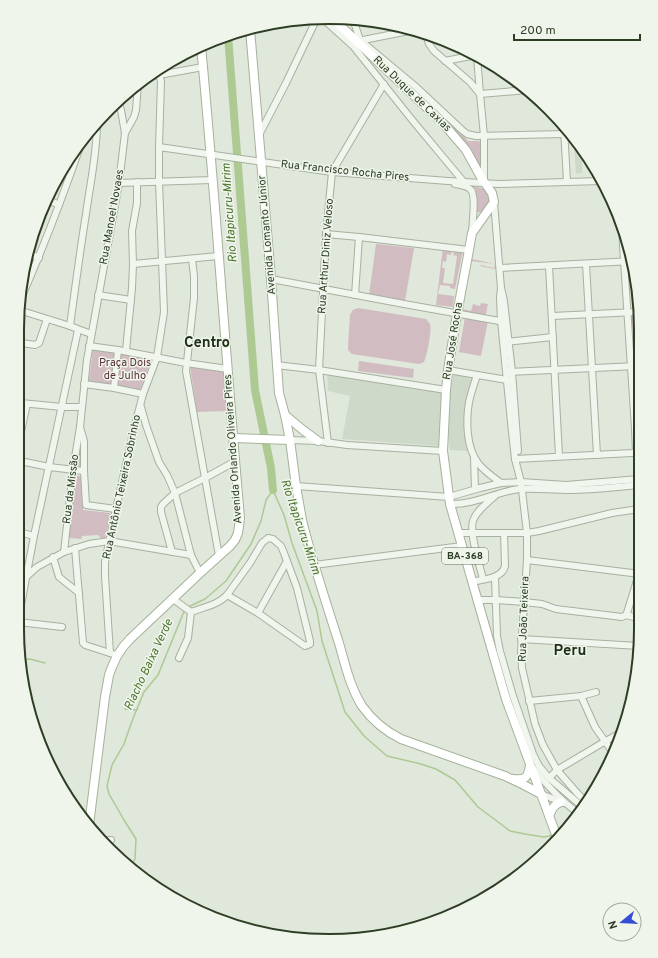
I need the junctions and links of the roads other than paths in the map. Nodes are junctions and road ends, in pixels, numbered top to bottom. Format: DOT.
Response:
graph roads {
  1 [pos="331,24"];
  2 [pos="339,24"];
  3 [pos="314,25"];
  4 [pos="354,26"];
  5 [pos="402,33"];
  6 [pos="250,34"];
  7 [pos="428,40"];
  8 [pos="357,42"];
  9 [pos="202,52"];
  10 [pos="468,57"];
  11 [pos="445,61"];
  12 [pos="477,62"];
  13 [pos="203,67"];
  14 [pos="167,71"];
  15 [pos="159,76"];
  16 [pos="384,84"];
  17 [pos="519,91"];
  18 [pos="137,92"];
  19 [pos="480,94"];
  20 [pos="120,107"];
  21 [pos="561,131"];
  22 [pos="97,132"];
  23 [pos="125,133"];
  24 [pos="259,136"];
  25 [pos="484,136"];
  26 [pos="565,136"];
  27 [pos="159,147"];
  28 [pos="213,155"];
  29 [pos="75,159"];
  30 [pos="258,162"];
  31 [pos="72,169"];
  32 [pos="332,172"];
  33 [pos="212,180"];
  34 [pos="448,181"];
  35 [pos="463,181"];
  36 [pos="483,181"];
  37 [pos="567,181"];
  38 [pos="595,181"];
  39 [pos="137,182"];
  40 [pos="159,182"];
  41 [pos="118,183"];
  42 [pos="498,184"];
  43 [pos="494,199"];
  44 [pos="52,201"];
  45 [pos="59,205"];
  46 [pos="486,214"];
  47 [pos="497,224"];
  48 [pos="472,232"];
  49 [pos="326,234"];
  50 [pos="359,237"];
  51 [pos="623,247"];
  52 [pos="469,250"];
  53 [pos="33,255"];
  54 [pos="218,256"];
  55 [pos="39,258"];
  56 [pos="192,259"];
  57 [pos="162,261"];
  58 [pos="624,262"];
  59 [pos="133,264"];
  60 [pos="586,264"];
  61 [pos="549,266"];
  62 [pos="500,268"];
  63 [pos="271,279"];
  64 [pos="28,283"];
  65 [pos="324,289"];
  66 [pos="355,295"];
  67 [pos="98,296"];
  68 [pos="131,300"];
  69 [pos="25,312"];
  70 [pos="633,312"];
  71 [pos="627,313"];
  72 [pos="457,314"];
  73 [pos="589,315"];
  74 [pos="552,316"];
  75 [pos="48,319"];
  76 [pos="504,322"];
  77 [pos="70,326"];
  78 [pos="78,330"];
  79 [pos="91,334"];
  80 [pos="553,337"];
  81 [pos="506,342"];
  82 [pos="24,343"];
  83 [pos="89,346"];
  84 [pos="118,350"];
  85 [pos="126,351"];
  86 [pos="156,357"];
  87 [pos="186,363"];
  88 [pos="276,365"];
  89 [pos="634,366"];
  90 [pos="592,368"];
  91 [pos="228,369"];
  92 [pos="319,370"];
  93 [pos="448,370"];
  94 [pos="555,370"];
  95 [pos="509,372"];
  96 [pos="477,375"];
  97 [pos="507,380"];
  98 [pos="84,384"];
  99 [pos="114,388"];
  100 [pos="446,390"];
  101 [pos="144,394"];
  102 [pos="24,403"];
  103 [pos="140,406"];
  104 [pos="62,407"];
  105 [pos="81,407"];
  106 [pos="285,415"];
  107 [pos="135,425"];
  108 [pos="146,425"];
  109 [pos="80,426"];
  110 [pos="514,432"];
  111 [pos="237,438"];
  112 [pos="287,440"];
  113 [pos="318,441"];
  114 [pos="328,443"];
  115 [pos="443,451"];
  116 [pos="634,452"];
  117 [pos="598,454"];
  118 [pos="474,456"];
  119 [pos="559,456"];
  120 [pos="516,459"];
  121 [pos="24,462"];
  122 [pos="234,462"];
  123 [pos="49,467"];
  124 [pos="73,470"];
  125 [pos="84,471"];
  126 [pos="205,478"];
  127 [pos="634,479"];
  128 [pos="501,484"];
  129 [pos="634,485"];
  130 [pos="296,486"];
  131 [pos="521,486"];
  132 [pos="475,489"];
  133 [pos="175,493"];
  134 [pos="498,493"];
  135 [pos="450,500"];
  136 [pos="116,509"];
  137 [pos="634,510"];
  138 [pos="24,533"];
  139 [pos="459,533"];
  140 [pos="504,533"];
  141 [pos="527,533"];
  142 [pos="472,534"];
  143 [pos="34,536"];
  144 [pos="109,541"];
  145 [pos="462,546"];
  146 [pos="75,548"];
  147 [pos="64,552"];
  148 [pos="172,552"];
  149 [pos="191,555"];
  150 [pos="220,556"];
  151 [pos="53,557"];
  152 [pos="527,560"];
  153 [pos="286,561"];
  154 [pos="314,565"];
  155 [pos="200,573"];
  156 [pos="634,573"];
  157 [pos="26,577"];
  158 [pos="495,577"];
  159 [pos="483,579"];
  160 [pos="472,582"];
  161 [pos="24,587"];
  162 [pos="634,588"];
  163 [pos="79,593"];
  164 [pos="227,594"];
  165 [pos="173,599"];
  166 [pos="477,600"];
  167 [pos="496,600"];
  168 [pos="524,602"];
  169 [pos="188,610"];
  170 [pos="258,613"];
  171 [pos="624,616"];
  172 [pos="634,618"];
  173 [pos="24,624"];
  174 [pos="62,627"];
  175 [pos="521,639"];
  176 [pos="633,646"];
  177 [pos="495,647"];
  178 [pos="113,654"];
  179 [pos="179,658"];
  180 [pos="596,692"];
  181 [pos="581,696"];
  182 [pos="510,698"];
  183 [pos="529,701"];
  184 [pos="615,736"];
  185 [pos="604,742"];
  186 [pos="610,749"];
  187 [pos="530,759"];
  188 [pos="557,770"];
  189 [pos="549,778"];
  190 [pos="512,779"];
  191 [pos="541,794"];
  192 [pos="583,798"];
  193 [pos="564,803"];
  194 [pos="579,804"];
  195 [pos="574,810"];
  196 [pos="90,818"];
  197 [pos="551,820"];
  198 [pos="556,833"];
  1 -- 8 [label="street, Rua Duque de Caxias"];
  2 -- 8 [label="main road, Rua Duque de Caxias"];
  3 -- 24 [label="street"];
  4 -- 8 [label="street"];
  5 -- 8 [label="street"];
  6 -- 24 [label="main road, Avenida Lomanto Júnior"];
  7 -- 11 [label="street"];
  8 -- 16 [label="street, Rua Duque de Caxias"];
  8 -- 25 [label="street, Rua Duque de Caxias"];
  8 -- 36 [label="main road, Rua Duque de Caxias"];
  9 -- 13 [label="main road, Avenida Orlando Oliveira Pires"];
  10 -- 11 [label="street"];
  11 -- 19 [label="street"];
  12 -- 19 [label="street"];
  13 -- 14 [label="street"];
  13 -- 28 [label="main road, Avenida Orlando Oliveira Pires"];
  15 -- 27 [label="street"];
  16 -- 32 [label="street, Rua Arthur Diniz Veloso"];
  16 -- 35 [label="street, Rua Duque de Caxias"];
  17 -- 19 [label="street"];
  18 -- 23 [label="street"];
  19 -- 25 [label="street"];
  20 -- 23 [label="street, Rua Manoel Novaes"];
  21 -- 25 [label="street, Rua Duque de Caxias"];
  22 -- 77 [label="street"];
  23 -- 41 [label="street, Rua Manoel Novaes"];
  24 -- 30 [label="main road, Avenida Lomanto Júnior"];
  25 -- 36 [label="street"];
  26 -- 37 [label="street"];
  27 -- 28 [label="street, Rua Francisco Rocha Pires"];
  27 -- 40 [label="street"];
  28 -- 30 [label="street, Rua Francisco Rocha Pires"];
  28 -- 33 [label="main road, Avenida Orlando Oliveira Pires"];
  29 -- 31 [label="street"];
  30 -- 32 [label="street, Rua Francisco Rocha Pires"];
  30 -- 63 [label="main road, Avenida Lomanto Júnior"];
  31 -- 45 [label="street"];
  32 -- 34 [label="street, Rua Francisco Rocha Pires"];
  32 -- 49 [label="street, Rua Arthur Diniz Veloso"];
  33 -- 40 [label="street"];
  33 -- 54 [label="main road, Avenida Orlando Oliveira Pires"];
  34 -- 35 [label="street, Rua Francisco Rocha Pires"];
  34 -- 48 [label="street"];
  35 -- 36 [label="street, Rua Francisco Rocha Pires"];
  36 -- 42 [label="street, Rua Francisco Rocha Pires"];
  36 -- 43 [label="main road, Rua Duque de Caxias"];
  37 -- 38 [label="street, Rua Francisco Rocha Pires"];
  37 -- 42 [label="street, Rua Francisco Rocha Pires"];
  39 -- 40 [label="street"];
  39 -- 41 [label="street"];
  39 -- 59 [label="street"];
  40 -- 57 [label="street"];
  41 -- 67 [label="street, Rua Manoel Novaes"];
  42 -- 43 [label="street"];
  43 -- 46 [label="main road"];
  43 -- 47 [label="street"];
  44 -- 45 [label="street"];
  45 -- 55 [label="street"];
  46 -- 47 [label="street"];
  46 -- 48 [label="main road"];
  47 -- 62 [label="street"];
  48 -- 52 [label="main road, Rua José Rocha"];
  49 -- 50 [label="street"];
  49 -- 65 [label="street, Rua Arthur Diniz Veloso"];
  50 -- 52 [label="street"];
  50 -- 66 [label="street"];
  51 -- 58 [label="street"];
  52 -- 72 [label="main road, Rua José Rocha"];
  53 -- 55 [label="street"];
  54 -- 56 [label="street"];
  54 -- 91 [label="main road, Avenida Orlando Oliveira Pires"];
  55 -- 64 [label="street"];
  56 -- 57 [label="street"];
  56 -- 87 [label="street"];
  57 -- 59 [label="street"];
  57 -- 86 [label="street"];
  58 -- 60 [label="street"];
  58 -- 71 [label="street"];
  59 -- 68 [label="street"];
  60 -- 61 [label="street"];
  60 -- 73 [label="street"];
  61 -- 62 [label="street"];
  61 -- 74 [label="street"];
  62 -- 76 [label="street"];
  63 -- 65 [label="street"];
  63 -- 88 [label="main road, Avenida Lomanto Júnior"];
  65 -- 66 [label="street"];
  65 -- 92 [label="street, Rua Arthur Diniz Veloso"];
  66 -- 72 [label="street"];
  67 -- 68 [label="street"];
  67 -- 79 [label="street, Rua Manoel Novaes"];
  68 -- 85 [label="street"];
  69 -- 75 [label="street"];
  70 -- 71 [label="street"];
  71 -- 73 [label="street"];
  71 -- 89 [label="street"];
  72 -- 76 [label="street"];
  72 -- 93 [label="main road, Rua José Rocha / BA-368"];
  73 -- 74 [label="street"];
  73 -- 90 [label="street"];
  74 -- 80 [label="street"];
  75 -- 77 [label="street"];
  75 -- 82 [label="street"];
  76 -- 81 [label="street"];
  77 -- 78 [label="street"];
  78 -- 79 [label="street"];
  78 -- 104 [label="street"];
  79 -- 83 [label="street"];
  80 -- 81 [label="street"];
  80 -- 94 [label="street"];
  81 -- 95 [label="street"];
  83 -- 84 [label="street"];
  83 -- 98 [label="street"];
  84 -- 85 [label="street"];
  84 -- 99 [label="street"];
  85 -- 86 [label="street"];
  86 -- 87 [label="street"];
  86 -- 101 [label="street"];
  87 -- 91 [label="street"];
  87 -- 126 [label="street"];
  88 -- 92 [label="street"];
  88 -- 106 [label="main road, Avenida Lomanto Júnior"];
  89 -- 90 [label="street"];
  90 -- 94 [label="street"];
  90 -- 117 [label="street"];
  91 -- 111 [label="main road, Avenida Orlando Oliveira Pires"];
  92 -- 100 [label="street"];
  92 -- 114 [label="street, Rua Arthur Diniz Veloso"];
  93 -- 96 [label="street"];
  93 -- 100 [label="main road, Rua José Rocha / BA-368"];
  94 -- 95 [label="street"];
  94 -- 119 [label="street"];
  95 -- 97 [label="street"];
  95 -- 110 [label="street"];
  96 -- 97 [label="street"];
  96 -- 118 [label="street"];
  97 -- 110 [label="street"];
  98 -- 99 [label="street"];
  98 -- 105 [label="street, Rua da Missão"];
  99 -- 101 [label="street"];
  100 -- 115 [label="main road, Rua José Rocha / BA-368"];
  101 -- 103 [label="street, Rua Antônio Teixeira Sobrinho"];
  102 -- 104 [label="street"];
  103 -- 107 [label="street, Rua Antônio Teixeira Sobrinho"];
  103 -- 108 [label="street"];
  104 -- 105 [label="street"];
  104 -- 123 [label="street"];
  105 -- 109 [label="street, Rua da Missão"];
  106 -- 112 [label="main road, Avenida Lomanto Júnior"];
  106 -- 113 [label="main road"];
  107 -- 108 [label="street"];
  107 -- 136 [label="street, Rua Antônio Teixeira Sobrinho"];
  108 -- 133 [label="street"];
  109 -- 124 [label="street, Rua da Missão"];
  109 -- 125 [label="street, Rua da Missão"];
  110 -- 120 [label="street, Rua João Teixeira"];
  111 -- 112 [label="main road"];
  111 -- 122 [label="main road, Avenida Orlando Oliveira Pires"];
  112 -- 113 [label="street"];
  112 -- 130 [label="main road, Avenida Lomanto Júnior"];
  113 -- 114 [label="street"];
  114 -- 115 [label="street"];
  115 -- 135 [label="main road, BA-368"];
  116 -- 117 [label="street"];
  117 -- 119 [label="street"];
  118 -- 128 [label="street"];
  118 -- 132 [label="street"];
  119 -- 120 [label="street"];
  120 -- 131 [label="street, Rua João Teixeira"];
  121 -- 123 [label="street"];
  122 -- 126 [label="street"];
  122 -- 150 [label="main road, Avenida Orlando Oliveira Pires"];
  123 -- 124 [label="street"];
  123 -- 143 [label="street"];
  124 -- 125 [label="street"];
  124 -- 147 [label="street, Rua da Missão"];
  125 -- 136 [label="street, Rua da Missão"];
  126 -- 133 [label="street"];
  126 -- 150 [label="street"];
  127 -- 131 [label="street"];
  128 -- 131 [label="street"];
  128 -- 132 [label="street"];
  129 -- 131 [label="street"];
  130 -- 135 [label="street"];
  130 -- 154 [label="main road, Avenida Lomanto Júnior"];
  131 -- 134 [label="street"];
  131 -- 141 [label="street, Rua João Teixeira"];
  132 -- 135 [label="street"];
  133 -- 148 [label="street"];
  133 -- 149 [label="street"];
  134 -- 135 [label="street"];
  134 -- 142 [label="street"];
  135 -- 139 [label="main road, BA-368"];
  136 -- 144 [label="street, Rua Antônio Teixeira Sobrinho"];
  137 -- 141 [label="street"];
  138 -- 143 [label="street"];
  139 -- 142 [label="street"];
  139 -- 145 [label="main road, BA-368"];
  140 -- 141 [label="street"];
  140 -- 142 [label="street"];
  140 -- 158 [label="street"];
  141 -- 152 [label="street, Rua João Teixeira"];
  142 -- 159 [label="street"];
  143 -- 157 [label="street"];
  144 -- 146 [label="street"];
  144 -- 148 [label="street"];
  144 -- 178 [label="street, Rua Antônio Teixeira Sobrinho"];
  145 -- 154 [label="street"];
  145 -- 160 [label="main road, BA-368"];
  146 -- 147 [label="street"];
  146 -- 163 [label="street"];
  147 -- 151 [label="street"];
  148 -- 149 [label="street"];
  149 -- 155 [label="street"];
  150 -- 155 [label="main road, Avenida Orlando Oliveira Pires"];
  151 -- 157 [label="street"];
  151 -- 163 [label="street"];
  152 -- 156 [label="street"];
  152 -- 168 [label="street, Rua João Teixeira"];
  153 -- 164 [label="street"];
  153 -- 170 [label="street"];
  153 -- 170 [label="street"];
  154 -- 190 [label="main road, Avenida Lomanto Júnior"];
  155 -- 165 [label="main road, Avenida Orlando Oliveira Pires"];
  157 -- 161 [label="street"];
  158 -- 159 [label="street"];
  158 -- 167 [label="street"];
  159 -- 160 [label="street"];
  160 -- 166 [label="main road, BA-368"];
  162 -- 171 [label="street"];
  163 -- 178 [label="street"];
  164 -- 169 [label="street"];
  164 -- 170 [label="street"];
  165 -- 169 [label="street"];
  165 -- 178 [label="main road, Avenida Orlando Oliveira Pires"];
  166 -- 167 [label="street"];
  166 -- 177 [label="main road, BA-368"];
  167 -- 168 [label="street"];
  167 -- 177 [label="street"];
  168 -- 171 [label="street"];
  168 -- 175 [label="street, Rua João Teixeira"];
  169 -- 179 [label="street"];
  171 -- 172 [label="street"];
  173 -- 174 [label="street"];
  175 -- 176 [label="street"];
  175 -- 183 [label="street, Rua João Teixeira"];
  177 -- 182 [label="street"];
  177 -- 182 [label="main road, BA-368"];
  178 -- 196 [label="main road, Avenida Orlando Oliveira Pires"];
  180 -- 181 [label="street"];
  181 -- 183 [label="street"];
  181 -- 185 [label="street"];
  182 -- 187 [label="main road, BA-368"];
  183 -- 188 [label="street, Rua João Teixeira"];
  184 -- 185 [label="street"];
  185 -- 186 [label="street"];
  185 -- 188 [label="street"];
  187 -- 189 [label="street"];
  187 -- 190 [label="main road"];
  187 -- 191 [label="main road"];
  187 -- 193 [label="street"];
  188 -- 189 [label="street"];
  188 -- 192 [label="street, Rua João Teixeira"];
  189 -- 194 [label="street"];
  190 -- 191 [label="main road, Avenida Lomanto Júnior"];
  191 -- 193 [label="street"];
  191 -- 197 [label="main road"];
  193 -- 195 [label="street"];
  193 -- 197 [label="main road"];
  197 -- 198 [label="main road"];
}
